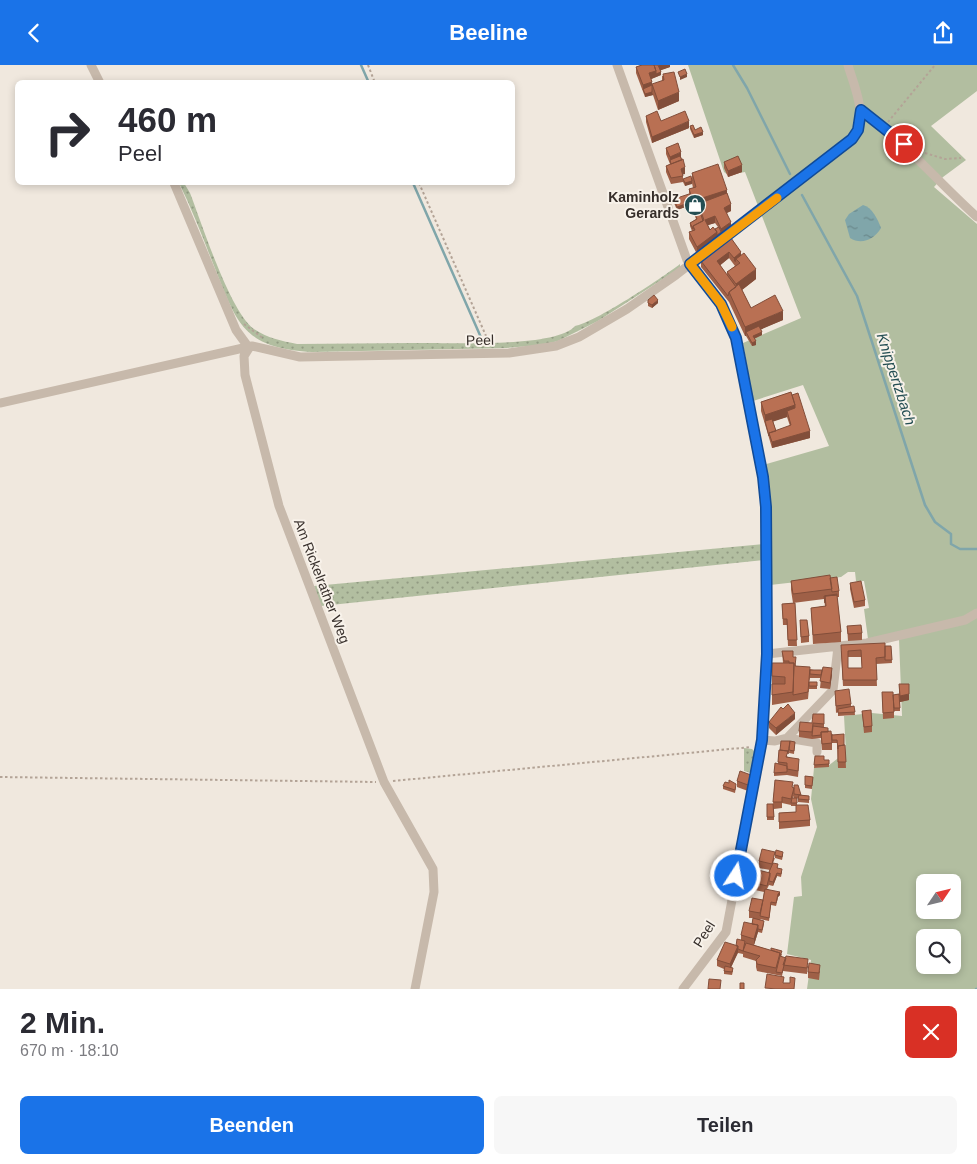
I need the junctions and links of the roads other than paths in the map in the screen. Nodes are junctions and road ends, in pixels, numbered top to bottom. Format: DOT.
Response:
graph roads {
  1 [pos="91,65"];
  2 [pos="617,65"];
  3 [pos="848,65"];
  4 [pos="98,80"];
  5 [pos="861,110"];
  6 [pos="175,185"];
  7 [pos="977,217"];
  8 [pos="690,264"];
  9 [pos="249,348"];
  10 [pos="0,403"];
  11 [pos="977,613"];
  12 [pos="838,647"];
  13 [pos="767,654"];
  14 [pos="786,738"];
  15 [pos="762,740"];
  16 [pos="817,751"];
  17 [pos="415,989"];
  18 [pos="683,989"];
  1 -- 4 [label="street"];
  2 -- 8 [label="street, Peel"];
  3 -- 5 [label="street, Peel"];
  5 -- 7 [label="street"];
  5 -- 8 [label="street, Peel"];
  6 -- 9 [label="street"];
  8 -- 9 [label="street, Peel"];
  8 -- 13 [label="street, Peel"];
  9 -- 10 [label="street, Peel"];
  9 -- 17 [label="street, Am Rickelrather Weg"];
  11 -- 12 [label="street"];
  12 -- 13 [label="street"];
  12 -- 14 [label="street"];
  13 -- 15 [label="street, Peel"];
  14 -- 15 [label="street"];
  14 -- 16 [label="street"];
  15 -- 18 [label="street, Peel"];
}
